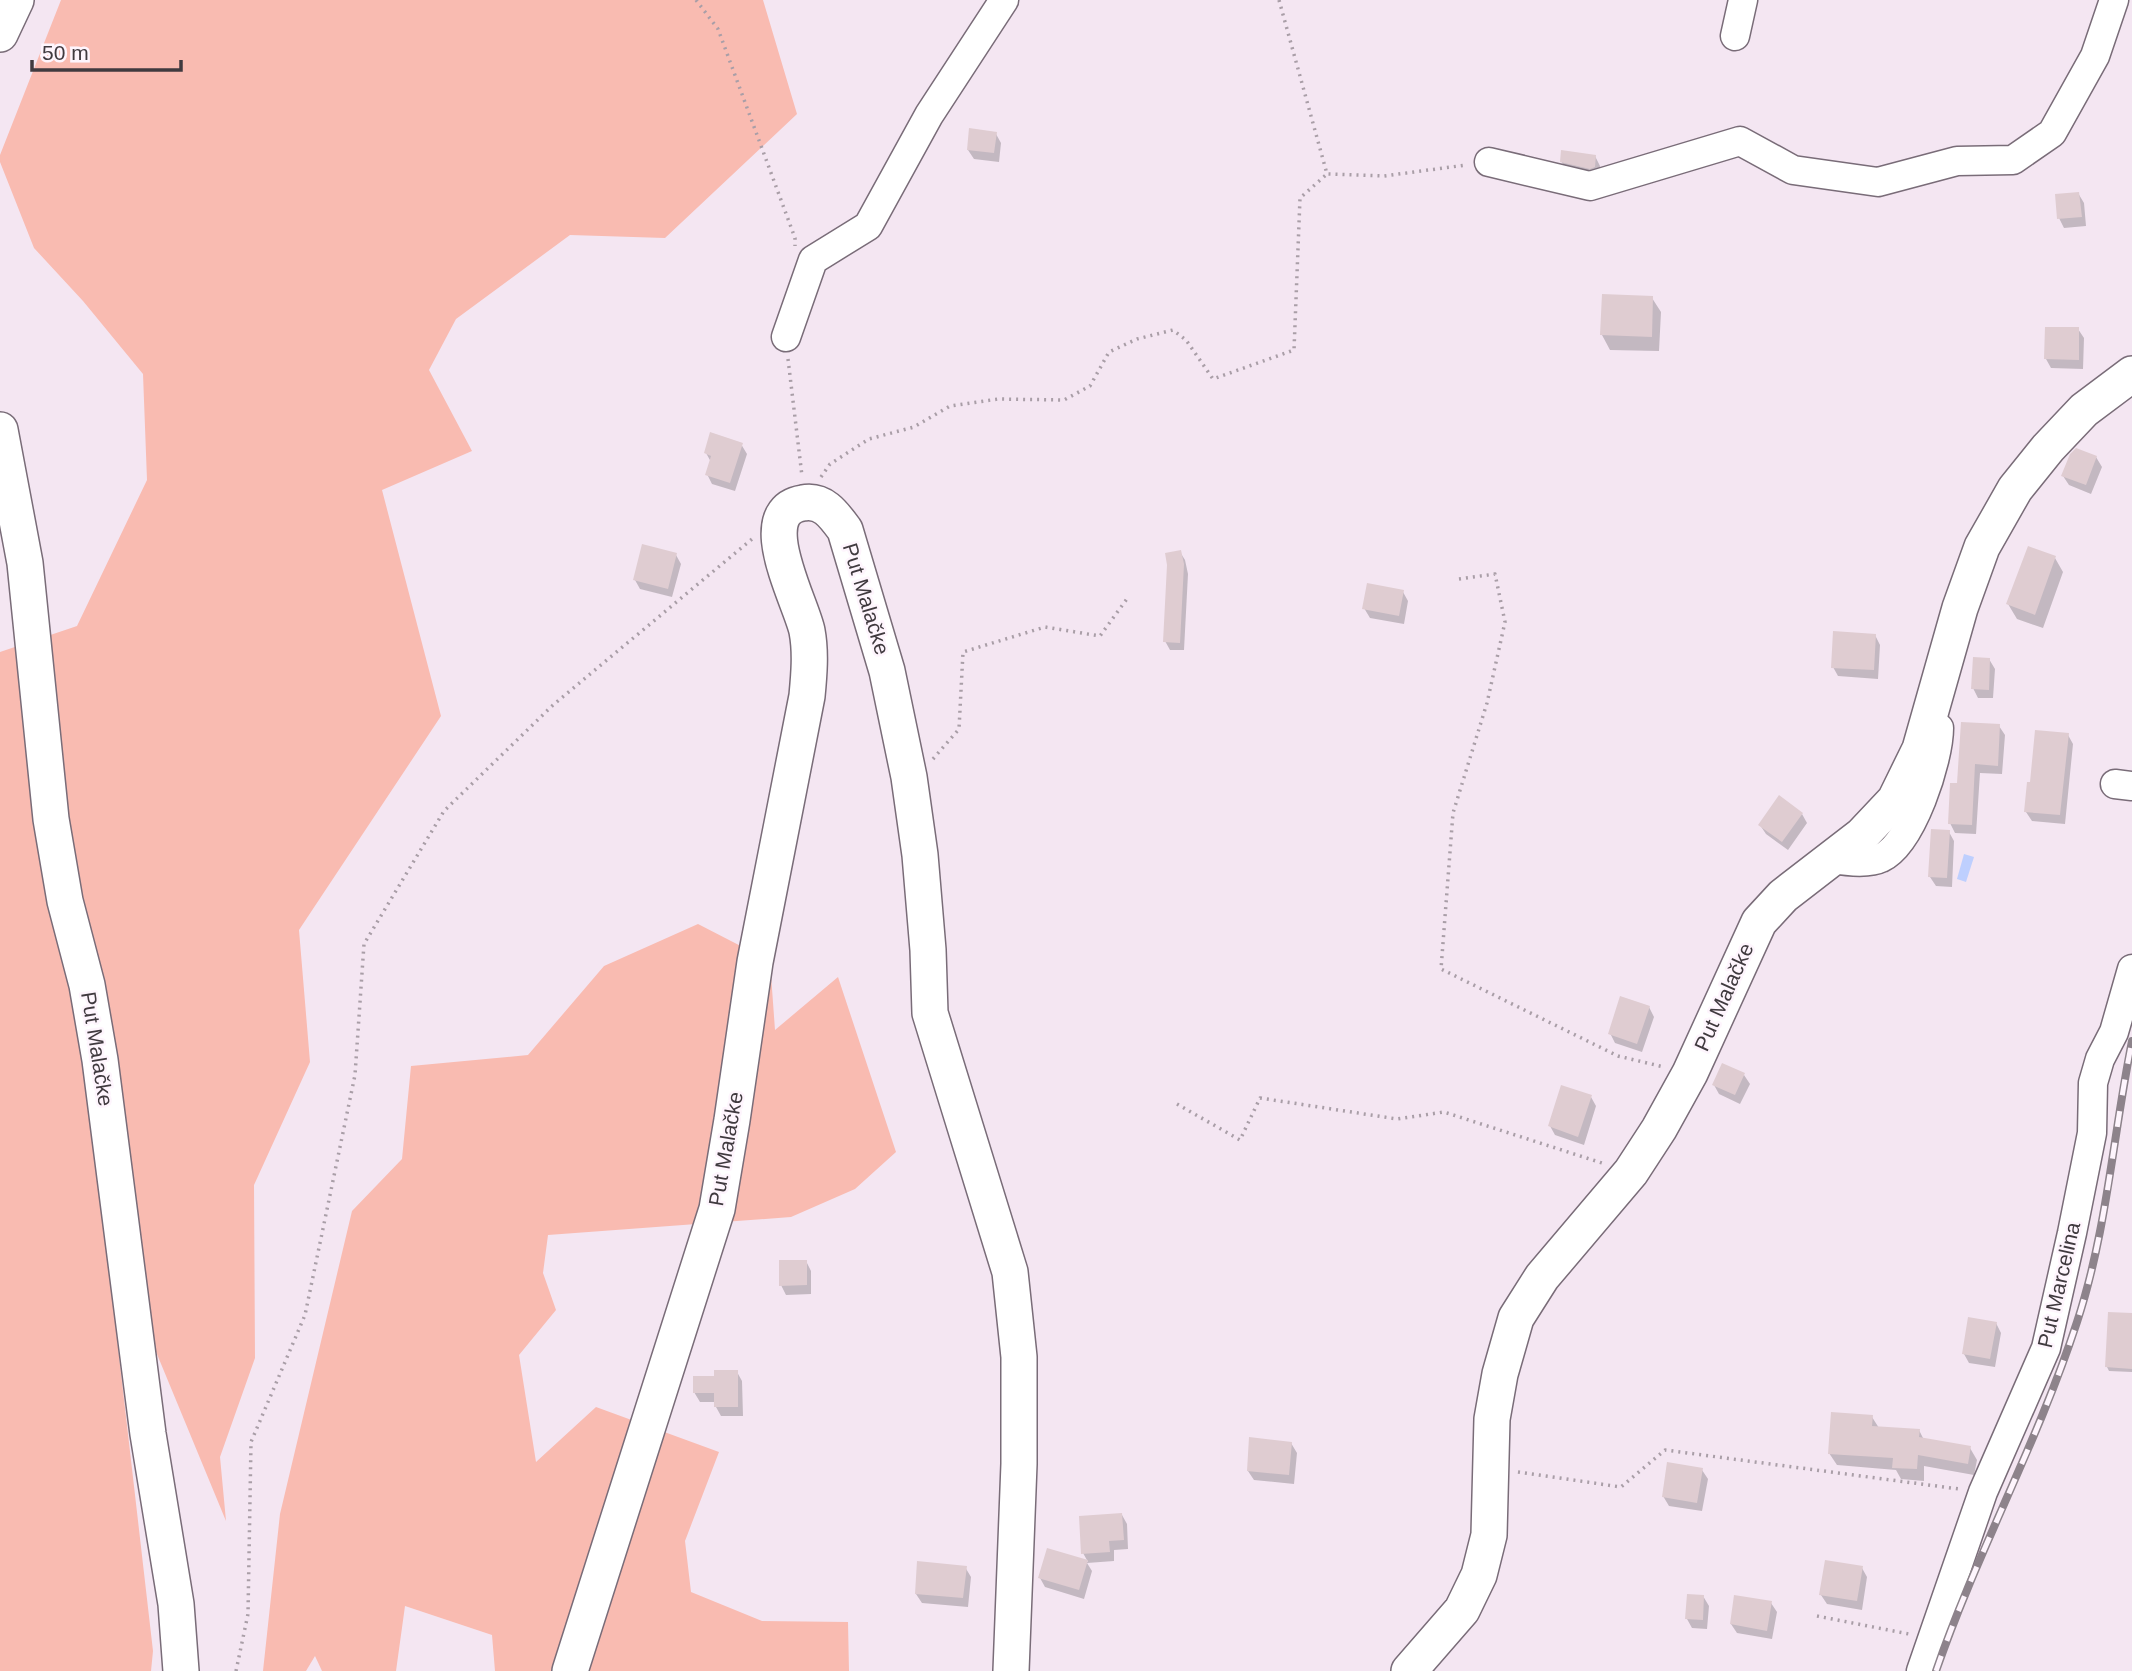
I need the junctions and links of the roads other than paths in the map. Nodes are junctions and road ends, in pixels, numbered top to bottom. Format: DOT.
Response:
graph roads {
  1 [pos="16,0"];
  2 [pos="1004,0"];
  3 [pos="1743,0"];
  4 [pos="2114,0"];
  5 [pos="0,34"];
  6 [pos="1735,36"];
  7 [pos="1489,162"];
  8 [pos="786,337"];
  9 [pos="2132,373"];
  10 [pos="0,430"];
  11 [pos="2132,969"];
  12 [pos="1009,1669"];
  13 [pos="181,1671"];
  14 [pos="570,1671"];
  15 [pos="1409,1671"];
  16 [pos="1922,1671"];
  1 -- 5 [label="main road"];
  2 -- 8 [label="street"];
  3 -- 6 [label="street"];
  4 -- 7 [label="street"];
  9 -- 15 [label="main road, Put Malačke"];
  10 -- 13 [label="main road, Put Malačke"];
  11 -- 16 [label="street, Put Marcelina"];
  12 -- 14 [label="main road, Put Malačke"];
}
